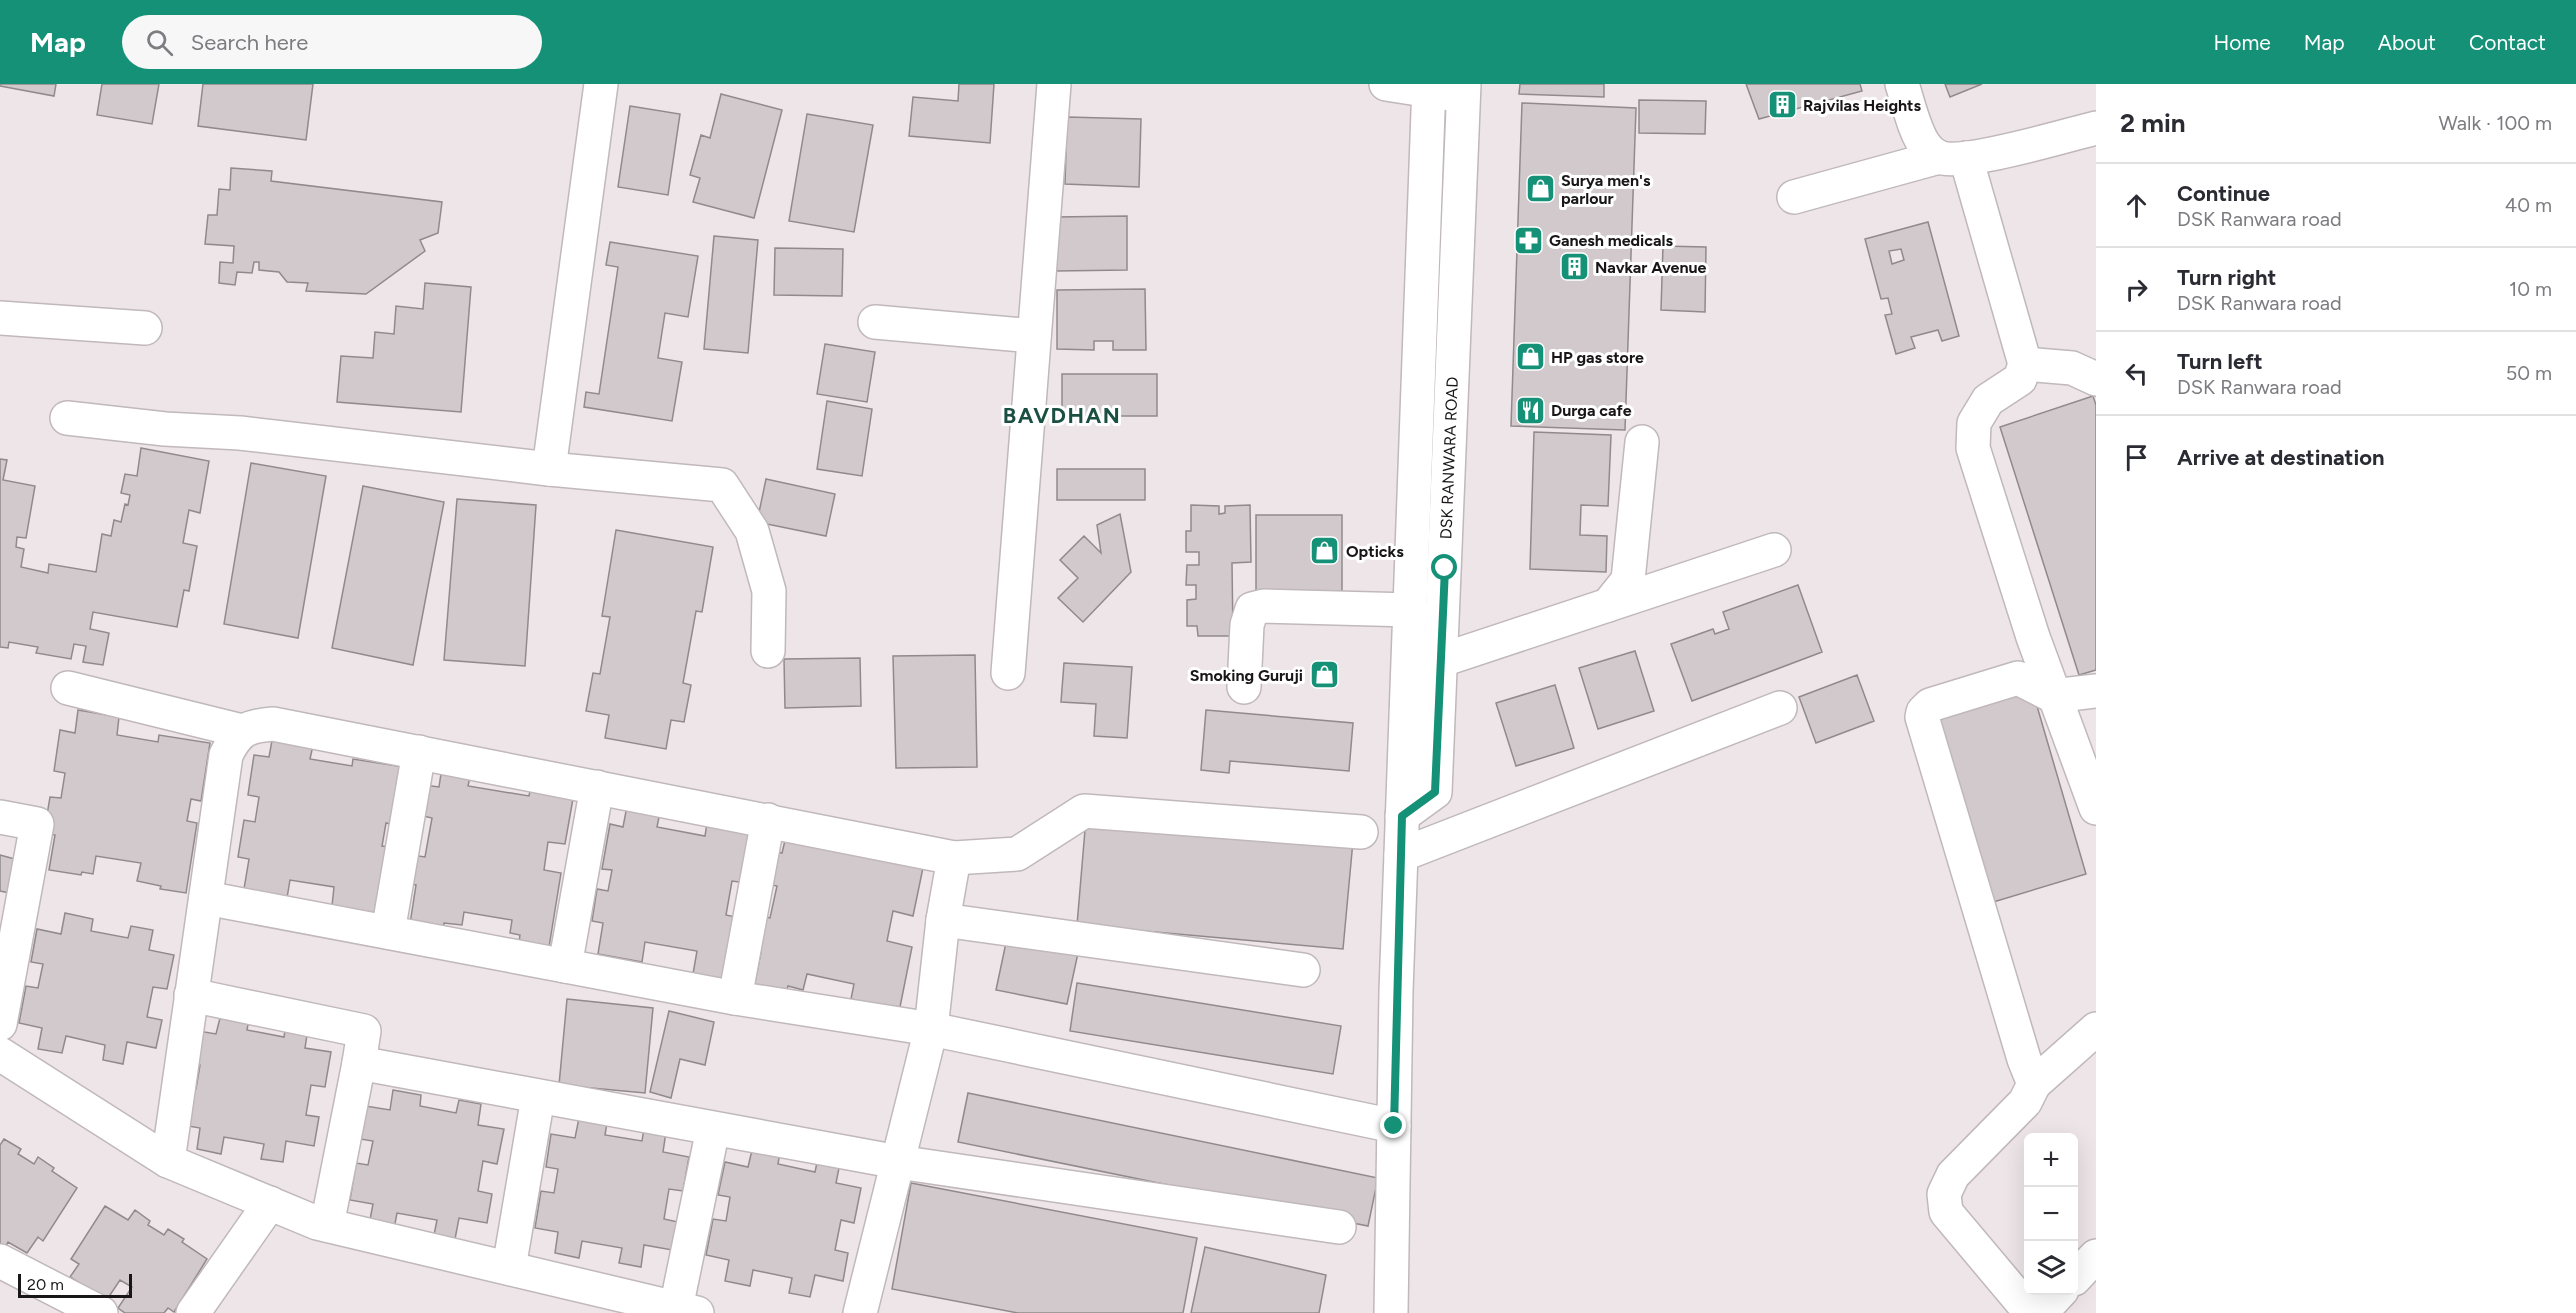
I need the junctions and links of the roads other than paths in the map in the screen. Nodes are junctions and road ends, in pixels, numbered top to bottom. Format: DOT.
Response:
graph roads {
  1 [pos="601,84"];
  2 [pos="1054,84"];
  3 [pos="1386,84"];
  4 [pos="1902,84"];
  5 [pos="1429,88"];
  6 [pos="1464,90"];
  7 [pos="2096,128"];
  8 [pos="1952,157"];
  9 [pos="1794,196"];
  10 [pos="0,318"];
  11 [pos="875,322"];
  12 [pos="145,328"];
  13 [pos="1034,336"];
  14 [pos="2025,364"];
  15 [pos="2096,379"];
  16 [pos="67,418"];
  17 [pos="1642,442"];
  18 [pos="549,469"];
  19 [pos="1774,550"];
  20 [pos="1445,568"];
  21 [pos="1412,573"];
  22 [pos="1608,605"];
  23 [pos="1411,610"];
  24 [pos="768,651"];
  25 [pos="1441,661"];
  26 [pos="1408,671"];
  27 [pos="1008,673"];
  28 [pos="1244,687"];
  29 [pos="68,688"];
  30 [pos="2096,691"];
  31 [pos="2053,696"];
  32 [pos="1780,708"];
  33 [pos="242,731"];
  34 [pos="418,752"];
  35 [pos="597,787"];
  36 [pos="2096,808"];
  37 [pos="1402,816"];
  38 [pos="0,817"];
  39 [pos="768,820"];
  40 [pos="1361,832"];
  41 [pos="1401,855"];
  42 [pos="954,858"];
  43 [pos="206,898"];
  44 [pos="943,920"];
  45 [pos="388,932"];
  46 [pos="565,966"];
  47 [pos="1303,969"];
  48 [pos="191,996"];
  49 [pos="735,998"];
  50 [pos="0,1024"];
  51 [pos="931,1029"];
  52 [pos="2096,1029"];
  53 [pos="0,1054"];
  54 [pos="359,1063"];
  55 [pos="2034,1084"];
  56 [pos="538,1097"];
  57 [pos="1394,1126"];
  58 [pos="713,1129"];
  59 [pos="168,1161"];
  60 [pos="898,1162"];
  61 [pos="270,1203"];
  62 [pos="327,1225"];
  63 [pos="1339,1227"];
  64 [pos="2096,1256"];
  65 [pos="0,1261"];
  66 [pos="509,1268"];
  67 [pos="2078,1274"];
  68 [pos="2057,1295"];
  69 [pos="686,1311"];
  70 [pos="101,1313"];
  71 [pos="193,1313"];
  72 [pos="860,1313"];
  73 [pos="1391,1313"];
  1 -- 18 [label="street"];
  2 -- 13 [label="street"];
  3 -- 5 [label="street"];
  4 -- 8 [label="street"];
  5 -- 6 [label="street"];
  5 -- 21 [label="street, DSK RANWARA ROAD"];
  6 -- 20 [label="street, DSK RANWARA ROAD"];
  7 -- 8 [label="street"];
  8 -- 9 [label="street"];
  8 -- 14 [label="street"];
  10 -- 12 [label="street"];
  11 -- 13 [label="street"];
  13 -- 27 [label="street"];
  14 -- 15 [label="street"];
  14 -- 31 [label="street"];
  16 -- 18 [label="street"];
  17 -- 22 [label="street"];
  18 -- 24 [label="street"];
  19 -- 22 [label="street"];
  20 -- 21 [label="street"];
  20 -- 25 [label="street, DSK RANWARA ROAD"];
  21 -- 23 [label="street, DSK RANWARA ROAD"];
  22 -- 25 [label="street"];
  23 -- 26 [label="street"];
  23 -- 28 [label="street"];
  25 -- 26 [label="street"];
  25 -- 37 [label="street, DSK RANWARA ROAD"];
  26 -- 37 [label="street"];
  29 -- 33 [label="street"];
  30 -- 31 [label="street"];
  31 -- 36 [label="street"];
  31 -- 55 [label="street"];
  32 -- 41 [label="street"];
  33 -- 34 [label="street"];
  33 -- 43 [label="street"];
  34 -- 35 [label="street"];
  34 -- 45 [label="street"];
  35 -- 39 [label="street"];
  35 -- 46 [label="street"];
  37 -- 41 [label="street"];
  38 -- 50 [label="street"];
  39 -- 42 [label="street"];
  39 -- 49 [label="street"];
  40 -- 42 [label="street"];
  41 -- 57 [label="street"];
  42 -- 44 [label="street"];
  43 -- 45 [label="street"];
  43 -- 48 [label="street"];
  44 -- 47 [label="street"];
  44 -- 51 [label="street"];
  45 -- 46 [label="street"];
  46 -- 49 [label="street"];
  48 -- 54 [label="street"];
  48 -- 59 [label="street"];
  49 -- 51 [label="street"];
  51 -- 57 [label="street"];
  51 -- 60 [label="street"];
  52 -- 55 [label="street"];
  53 -- 59 [label="street"];
  54 -- 56 [label="street"];
  54 -- 62 [label="street"];
  55 -- 68 [label="street"];
  56 -- 58 [label="street"];
  56 -- 66 [label="street"];
  57 -- 73 [label="street"];
  58 -- 60 [label="street"];
  58 -- 69 [label="street"];
  59 -- 61 [label="street"];
  60 -- 63 [label="street"];
  60 -- 72 [label="street"];
  61 -- 62 [label="street"];
  61 -- 71 [label="street"];
  62 -- 66 [label="street"];
  64 -- 67 [label="street"];
  65 -- 70 [label="street"];
  66 -- 69 [label="street"];
}
